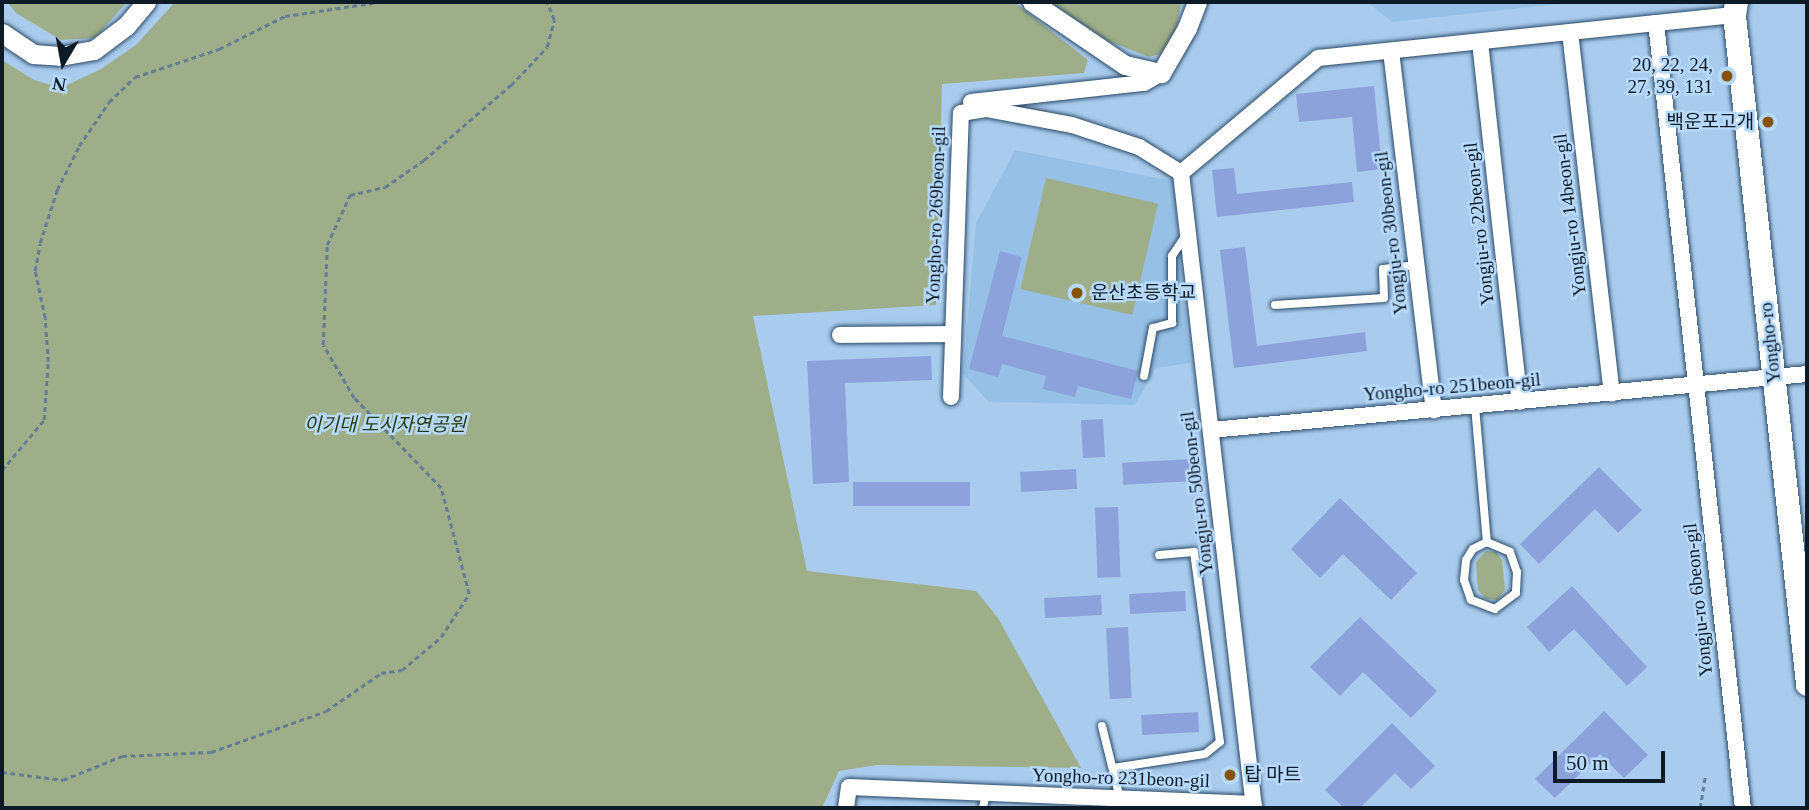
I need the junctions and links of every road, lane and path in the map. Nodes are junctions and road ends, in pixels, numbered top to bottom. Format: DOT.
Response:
graph roads {
  1 [pos="146,2"];
  2 [pos="379,2"];
  3 [pos="547,2"];
  4 [pos="1032,2"];
  5 [pos="1197,2"];
  6 [pos="1735,8"];
  7 [pos="1656,23"];
  8 [pos="1570,32"];
  9 [pos="2,33"];
  10 [pos="1480,41"];
  11 [pos="1391,51"];
  12 [pos="1161,74"];
  13 [pos="961,113"];
  14 [pos="1181,173"];
  15 [pos="1188,232"];
  16 [pos="1415,265"];
  17 [pos="1275,304"];
  18 [pos="952,334"];
  19 [pos="839,335"];
  20 [pos="1807,374"];
  21 [pos="1144,376"];
  22 [pos="1774,379"];
  23 [pos="1696,386"];
  24 [pos="1612,394"];
  25 [pos="951,397"];
  26 [pos="1520,402"];
  27 [pos="1475,406"];
  28 [pos="1434,410"];
  29 [pos="1211,430"];
  30 [pos="2,470"];
  31 [pos="1487,542"];
  32 [pos="1159,555"];
  33 [pos="1807,684"];
  34 [pos="1102,726"];
  35 [pos="1113,768"];
  36 [pos="2,772"];
  37 [pos="1705,777"];
  38 [pos="985,801"];
  39 [pos="1119,804"];
  40 [pos="1254,806"];
  41 [pos="846,808"];
  42 [pos="1700,808"];
  43 [pos="1743,808"];
  1 -- 9 [label="street"];
  2 -- 30 [label="path"];
  3 -- 36 [label="path"];
  4 -- 12 [label="street"];
  5 -- 12 [label="street"];
  6 -- 7 [label="street"];
  6 -- 22 [label="main road, Yongho-ro"];
  7 -- 8 [label="street"];
  7 -- 23 [label="street"];
  8 -- 10 [label="street"];
  8 -- 24 [label="street, Yongju-ro 14beon-gil"];
  10 -- 11 [label="street"];
  10 -- 26 [label="street, Yongju-ro 22beon-gil"];
  11 -- 14 [label="street"];
  11 -- 16 [label="street, Yongju-ro 30beon-gil"];
  12 -- 13 [label="street"];
  13 -- 14 [label="street, Yongho-ro 269beon-gil"];
  13 -- 18 [label="street, Yongho-ro 269beon-gil"];
  14 -- 15 [label="street, Yongju-ro 50beon-gil"];
  15 -- 21 [label="lane"];
  15 -- 29 [label="street, Yongju-ro 50beon-gil"];
  16 -- 17 [label="lane"];
  16 -- 28 [label="street, Yongju-ro 30beon-gil"];
  18 -- 19 [label="street"];
  18 -- 25 [label="street, Yongho-ro 269beon-gil"];
  20 -- 22 [label="street, Yongho-ro 251beon-gil"];
  22 -- 23 [label="street, Yongho-ro 251beon-gil"];
  22 -- 33 [label="main road, Yongho-ro"];
  23 -- 24 [label="street, Yongho-ro 251beon-gil"];
  23 -- 43 [label="street, Yongju-ro 6beon-gil"];
  24 -- 26 [label="street, Yongho-ro 251beon-gil"];
  26 -- 27 [label="street, Yongho-ro 251beon-gil"];
  27 -- 28 [label="street, Yongho-ro 251beon-gil"];
  27 -- 31 [label="lane"];
  28 -- 29 [label="street, Yongho-ro 251beon-gil"];
  29 -- 40 [label="street, Yongju-ro 50beon-gil"];
  31 -- 31 [label="lane"];
  32 -- 35 [label="lane"];
  34 -- 35 [label="lane"];
  35 -- 39 [label="lane"];
  37 -- 42 [label="path"];
  38 -- 39 [label="street, Yongho-ro 231beon-gil"];
  38 -- 41 [label="street, Yongho-ro 231beon-gil"];
  39 -- 40 [label="street, Yongho-ro 231beon-gil"];
}
